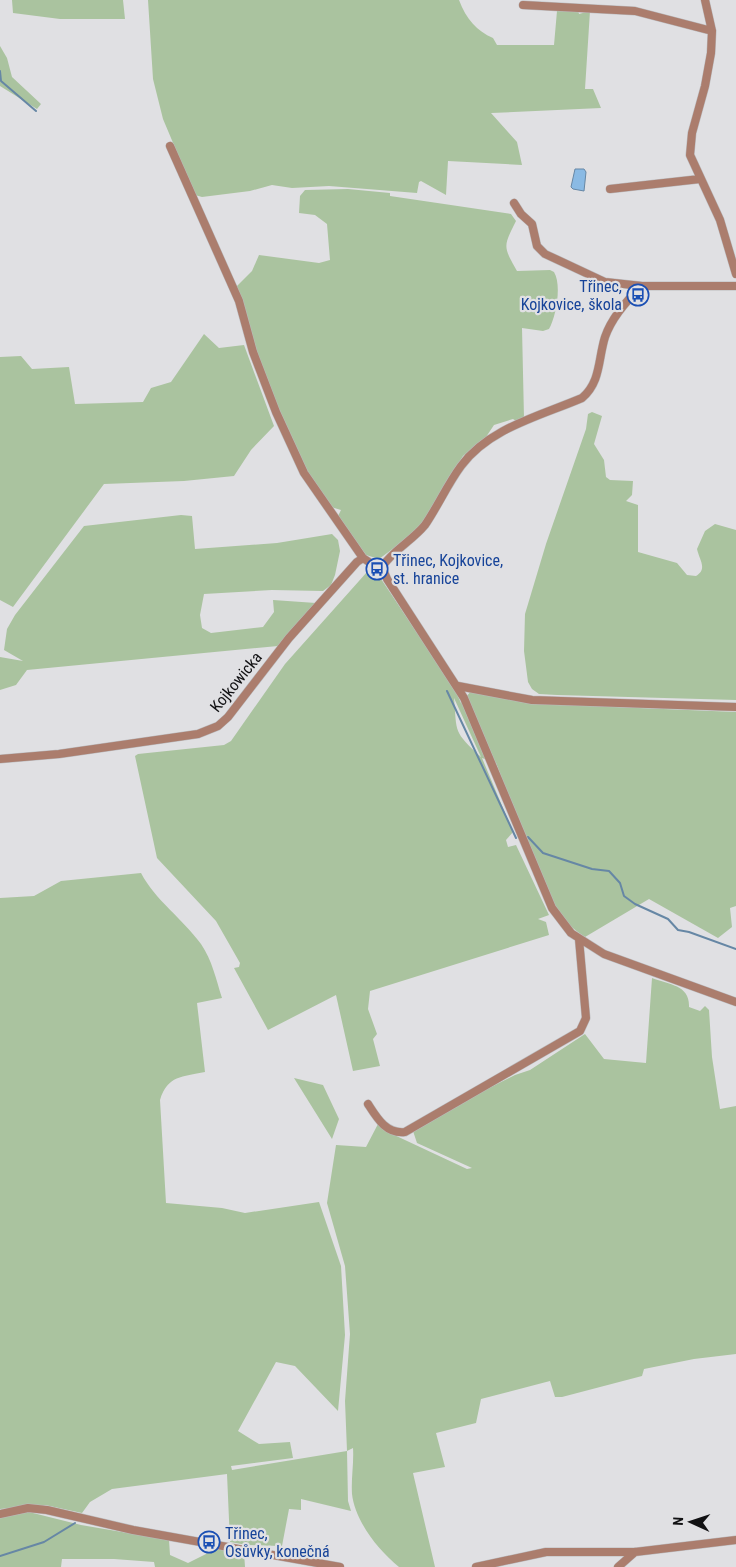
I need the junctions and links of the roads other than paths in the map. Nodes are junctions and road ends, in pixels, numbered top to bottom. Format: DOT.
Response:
graph roads {
  1 [pos="706,0"];
  2 [pos="523,5"];
  3 [pos="712,30"];
  4 [pos="170,146"];
  5 [pos="700,179"];
  6 [pos="610,189"];
  7 [pos="514,203"];
  8 [pos="736,274"];
  9 [pos="642,286"];
  10 [pos="736,286"];
  11 [pos="363,558"];
  12 [pos="382,567"];
  13 [pos="458,686"];
  14 [pos="736,707"];
  15 [pos="0,758"];
  16 [pos="579,940"];
  17 [pos="736,1002"];
  18 [pos="368,1104"];
  19 [pos="0,1514"];
  20 [pos="736,1540"];
  21 [pos="635,1552"];
  22 [pos="340,1567"];
  23 [pos="476,1567"];
  24 [pos="618,1567"];
  1 -- 3 [label="street"];
  2 -- 3 [label="street"];
  3 -- 5 [label="street"];
  4 -- 11 [label="street"];
  5 -- 6 [label="street"];
  5 -- 8 [label="street"];
  7 -- 9 [label="street"];
  9 -- 10 [label="street"];
  9 -- 12 [label="street"];
  11 -- 12 [label="street"];
  11 -- 15 [label="street, Kojkowicka"];
  12 -- 13 [label="street"];
  13 -- 14 [label="street"];
  13 -- 16 [label="street"];
  16 -- 17 [label="street"];
  16 -- 18 [label="street"];
  19 -- 22 [label="street"];
  20 -- 21 [label="street"];
  21 -- 23 [label="street"];
  21 -- 24 [label="street"];
}
